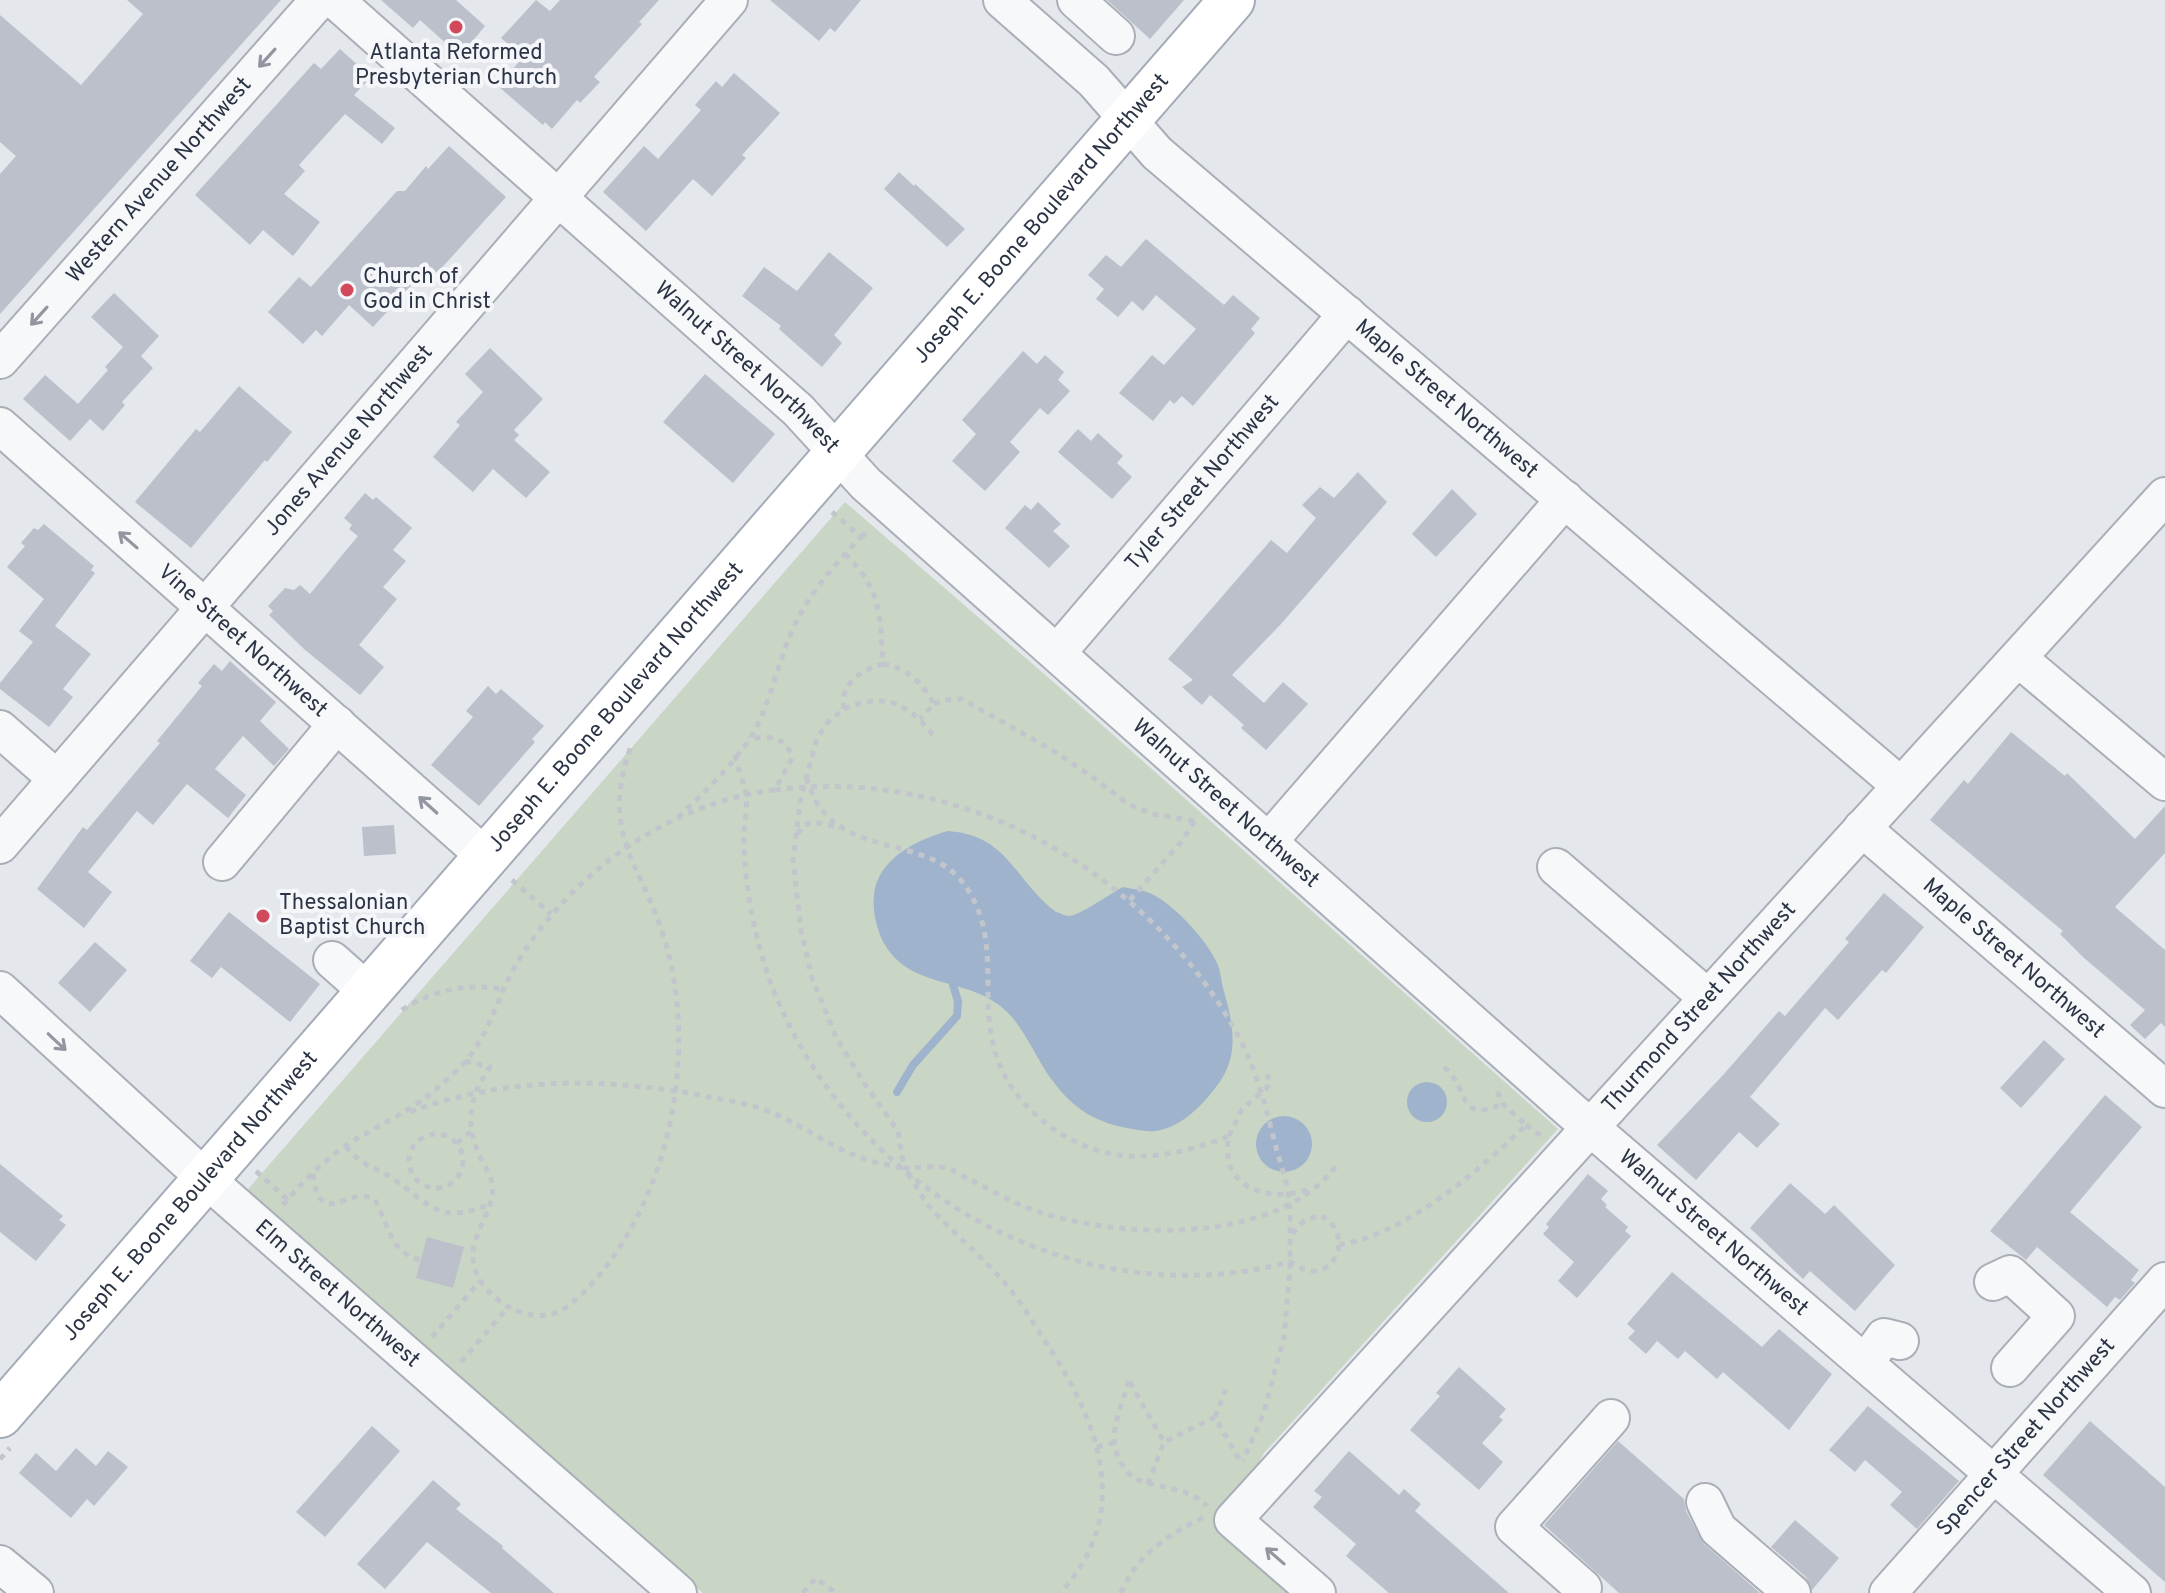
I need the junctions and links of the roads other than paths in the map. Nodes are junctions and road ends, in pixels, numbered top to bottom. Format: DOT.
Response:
graph roads {
  1 [pos="319,0"];
  2 [pos="335,0"];
  3 [pos="729,0"];
  4 [pos="1002,0"];
  5 [pos="1076,0"];
  6 [pos="1232,0"];
  7 [pos="1116,36"];
  8 [pos="1127,120"];
  9 [pos="557,197"];
  10 [pos="1347,314"];
  11 [pos="0,360"];
  12 [pos="0,426"];
  13 [pos="838,453"];
  14 [pos="2165,496"];
  15 [pos="1565,499"];
  16 [pos="204,606"];
  17 [pos="1057,653"];
  18 [pos="2018,658"];
  19 [pos="337,724"];
  20 [pos="0,729"];
  21 [pos="2161,771"];
  22 [pos="57,779"];
  23 [pos="1901,786"];
  24 [pos="1862,828"];
  25 [pos="1269,841"];
  26 [pos="0,845"];
  27 [pos="222,862"];
  28 [pos="497,866"];
  29 [pos="1556,867"];
  30 [pos="332,960"];
  31 [pos="0,990"];
  32 [pos="1708,998"];
  33 [pos="380,1004"];
  34 [pos="2165,1089"];
  35 [pos="1591,1127"];
  36 [pos="206,1179"];
  37 [pos="2165,1281"];
  38 [pos="1993,1282"];
  39 [pos="1900,1341"];
  40 [pos="1865,1363"];
  41 [pos="2076,1381"];
  42 [pos="0,1415"];
  43 [pos="1611,1418"];
  44 [pos="1994,1474"];
  45 [pos="1705,1502"];
  46 [pos="0,1564"];
  47 [pos="1583,1588"];
  48 [pos="35,1593"];
  49 [pos="678,1593"];
  50 [pos="1317,1593"];
  51 [pos="1792,1593"];
  52 [pos="1888,1593"];
  53 [pos="2132,1593"];
  1 -- 11 [label="street, Western Avenue Northwest, one-way"];
  2 -- 9 [label="street, Walnut Street Northwest"];
  3 -- 9 [label="street, Jones Avenue Northwest"];
  4 -- 8 [label="street, Maple Street Northwest"];
  5 -- 7 [label="street"];
  6 -- 8 [label="main road, Joseph E. Boone Boulevard Northwest"];
  8 -- 10 [label="street, Maple Street Northwest"];
  8 -- 13 [label="main road, Joseph E. Boone Boulevard Northwest"];
  9 -- 13 [label="street, Walnut Street Northwest"];
  9 -- 16 [label="street, Jones Avenue Northwest"];
  10 -- 15 [label="street, Maple Street Northwest"];
  10 -- 17 [label="street, Tyler Street Northwest"];
  16 -- 12 [label="street, Vine Street Northwest, one-way"];
  13 -- 17 [label="street, Walnut Street Northwest"];
  13 -- 28 [label="main road, Joseph E. Boone Boulevard Northwest"];
  14 -- 18 [label="street, Thurmond Street Northwest"];
  15 -- 23 [label="street, Maple Street Northwest"];
  15 -- 25 [label="street"];
  16 -- 19 [label="street, Vine Street Northwest"];
  16 -- 22 [label="street, Jones Avenue Northwest"];
  17 -- 25 [label="street, Walnut Street Northwest"];
  18 -- 21 [label="street"];
  18 -- 23 [label="street, Thurmond Street Northwest"];
  19 -- 27 [label="street"];
  28 -- 19 [label="street, Vine Street Northwest, one-way"];
  20 -- 22 [label="street"];
  22 -- 26 [label="street, Jones Avenue Northwest"];
  23 -- 24 [label="street, Thurmond Street Northwest"];
  24 -- 32 [label="street, Thurmond Street Northwest"];
  24 -- 34 [label="street, Maple Street Northwest"];
  25 -- 35 [label="street, Walnut Street Northwest"];
  28 -- 33 [label="main road, Joseph E. Boone Boulevard Northwest"];
  29 -- 32 [label="street"];
  30 -- 33 [label="street"];
  31 -- 36 [label="street, Elm Street Northwest, one-way"];
  32 -- 35 [label="street, Thurmond Street Northwest"];
  33 -- 36 [label="main road, Joseph E. Boone Boulevard Northwest"];
  35 -- 40 [label="street, Walnut Street Northwest"];
  50 -- 35 [label="street, Thurmond Street Northwest, one-way"];
  36 -- 42 [label="main road, Joseph E. Boone Boulevard Northwest"];
  36 -- 49 [label="street, Elm Street Northwest"];
  37 -- 41 [label="street, Spencer Street Northwest"];
  38 -- 41 [label="street"];
  39 -- 40 [label="street"];
  40 -- 44 [label="street, Walnut Street Northwest"];
  41 -- 44 [label="street, Spencer Street Northwest"];
  43 -- 47 [label="street"];
  44 -- 52 [label="street, Spencer Street Northwest"];
  44 -- 53 [label="street, Walnut Street Northwest"];
  45 -- 51 [label="street"];
  46 -- 48 [label="street"];
}
